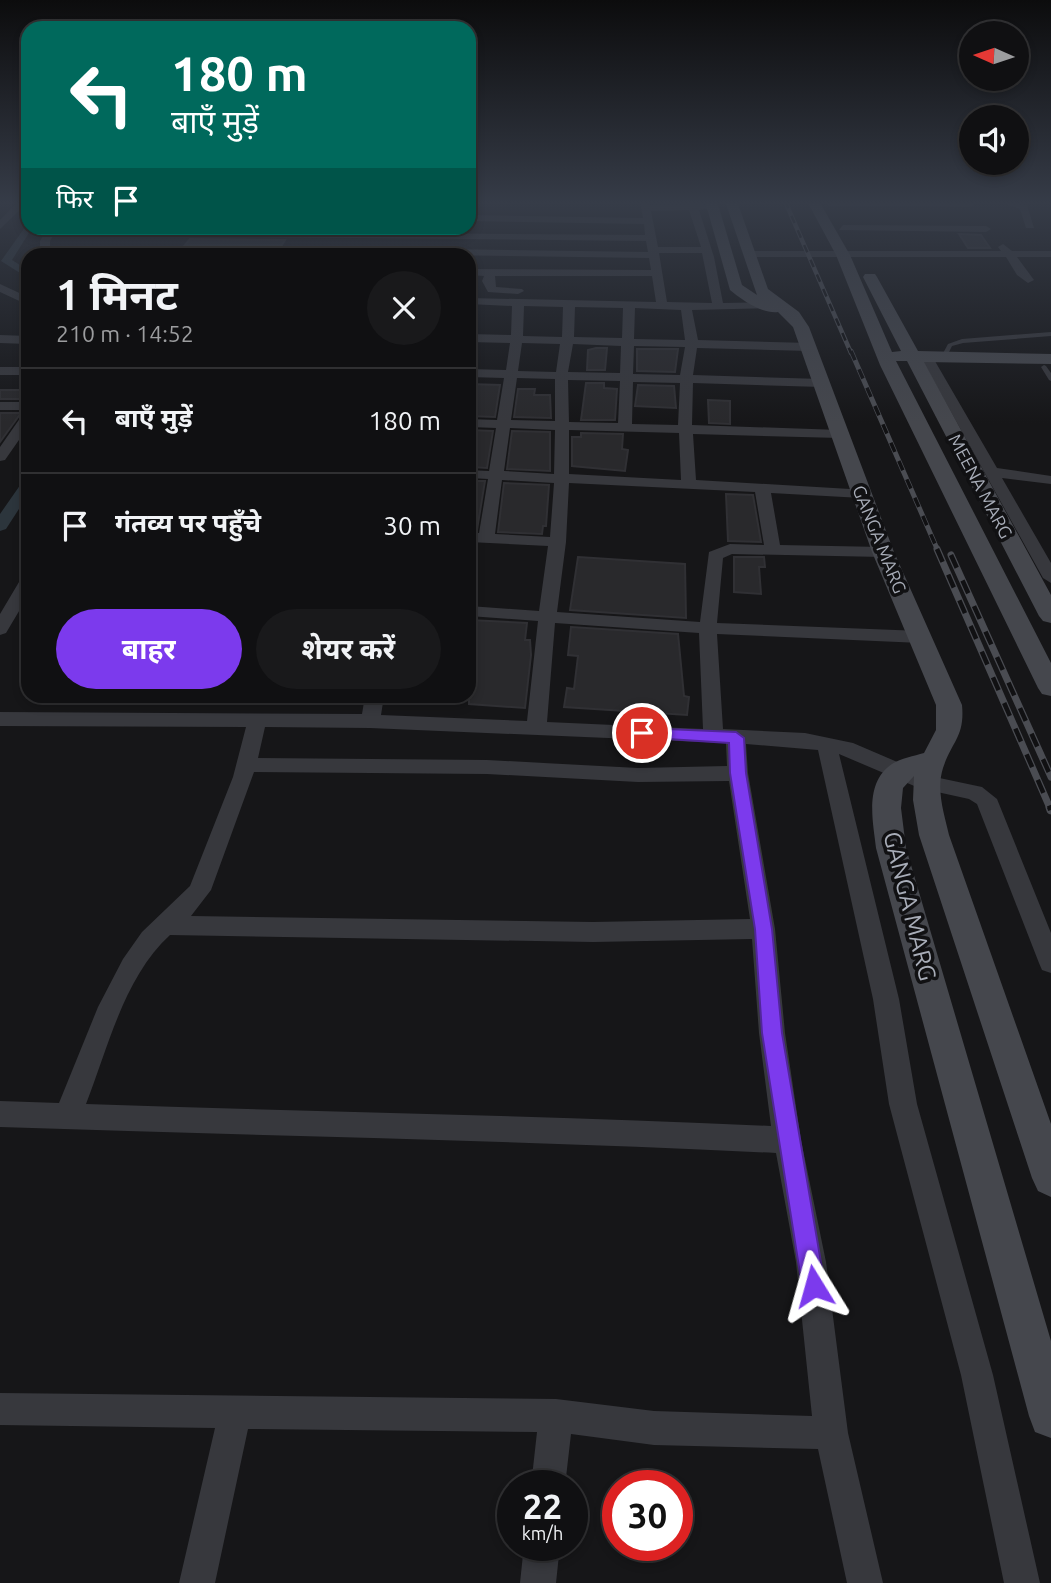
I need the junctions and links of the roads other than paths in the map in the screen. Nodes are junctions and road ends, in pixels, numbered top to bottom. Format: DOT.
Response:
graph roads {
  1 [pos="490,275"];
  2 [pos="657,275"];
  3 [pos="712,275"];
  4 [pos="732,275"];
  5 [pos="756,275"];
  6 [pos="858,275"];
  7 [pos="865,275"];
  8 [pos="1022,275"];
  9 [pos="1028,280"];
  10 [pos="0,287"];
  11 [pos="660,292"];
  12 [pos="21,298"];
  13 [pos="476,302"];
  14 [pos="518,304"];
  15 [pos="569,305"];
  16 [pos="629,305"];
  17 [pos="662,305"];
  18 [pos="686,306"];
  19 [pos="718,307"];
  20 [pos="779,309"];
  21 [pos="1051,334"];
  22 [pos="476,338"];
  23 [pos="517,338"];
  24 [pos="567,338"];
  25 [pos="0,339"];
  26 [pos="21,340"];
  27 [pos="629,340"];
  28 [pos="692,344"];
  29 [pos="808,347"];
  30 [pos="887,360"];
  31 [pos="926,360"];
  32 [pos="1049,368"];
  33 [pos="0,371"];
  34 [pos="21,371"];
  35 [pos="476,373"];
  36 [pos="510,375"];
  37 [pos="563,377"];
  38 [pos="627,377"];
  39 [pos="687,380"];
  40 [pos="822,383"];
  41 [pos="0,406"];
  42 [pos="21,406"];
  43 [pos="476,423"];
  44 [pos="503,424"];
  45 [pos="21,426"];
  46 [pos="561,428"];
  47 [pos="625,429"];
  48 [pos="685,432"];
  49 [pos="840,434"];
  50 [pos="2,452"];
  51 [pos="991,472"];
  52 [pos="476,474"];
  53 [pos="496,475"];
  54 [pos="562,478"];
  55 [pos="1051,480"];
  56 [pos="688,484"];
  57 [pos="762,488"];
  58 [pos="862,493"];
  59 [pos="476,537"];
  60 [pos="486,538"];
  61 [pos="558,542"];
  62 [pos="773,550"];
  63 [pos="883,552"];
  64 [pos="984,556"];
  65 [pos="1037,558"];
  66 [pos="1051,578"];
  67 [pos="21,596"];
  68 [pos="476,612"];
  69 [pos="1051,616"];
  70 [pos="548,617"];
  71 [pos="708,628"];
  72 [pos="0,629"];
  73 [pos="921,637"];
  74 [pos="1051,688"];
  75 [pos="374,703"];
  76 [pos="0,719"];
  77 [pos="257,720"];
  78 [pos="370,722"];
  79 [pos="537,730"];
  80 [pos="725,737"];
  81 [pos="827,744"];
  82 [pos="246,765"];
  83 [pos="919,772"];
  84 [pos="738,773"];
  85 [pos="163,925"];
  86 [pos="764,929"];
  87 [pos="1051,963"];
  88 [pos="0,1114"];
  89 [pos="68,1115"];
  90 [pos="788,1140"];
  91 [pos="1051,1178"];
  92 [pos="0,1409"];
  93 [pos="235,1412"];
  94 [pos="556,1416"];
  95 [pos="1051,1416"];
  96 [pos="831,1433"];
  97 [pos="550,1470"];
  98 [pos="540,1561"];
  99 [pos="197,1583"];
  100 [pos="538,1583"];
  101 [pos="865,1583"];
  102 [pos="1022,1583"];
  1 -- 11 [label="street"];
  2 -- 11 [label="street"];
  3 -- 19 [label="street"];
  4 -- 20 [label="street"];
  5 -- 20 [label="street, GANGA MARG"];
  6 -- 30 [label="street"];
  7 -- 31 [label="street, MEENA MARG"];
  8 -- 9 [label="street"];
  10 -- 12 [label="street"];
  11 -- 17 [label="street"];
  13 -- 14 [label="street"];
  14 -- 15 [label="street"];
  14 -- 23 [label="street"];
  15 -- 16 [label="street"];
  15 -- 24 [label="street"];
  16 -- 17 [label="street"];
  16 -- 27 [label="street"];
  17 -- 18 [label="street"];
  18 -- 19 [label="street"];
  18 -- 28 [label="street"];
  19 -- 20 [label="street"];
  20 -- 29 [label="street, GANGA MARG"];
  21 -- 31 [label="lane"];
  22 -- 23 [label="street"];
  23 -- 24 [label="street"];
  23 -- 36 [label="street"];
  24 -- 27 [label="street"];
  24 -- 37 [label="street"];
  25 -- 26 [label="street"];
  27 -- 28 [label="street"];
  27 -- 38 [label="street"];
  28 -- 29 [label="street"];
  28 -- 39 [label="street"];
  29 -- 40 [label="street, GANGA MARG"];
  30 -- 31 [label="street"];
  30 -- 64 [label="street"];
  31 -- 32 [label="street"];
  31 -- 51 [label="street"];
  31 -- 65 [label="street, MEENA MARG"];
  33 -- 34 [label="street"];
  35 -- 36 [label="street"];
  36 -- 37 [label="street"];
  36 -- 44 [label="street"];
  37 -- 38 [label="street"];
  37 -- 46 [label="street"];
  38 -- 39 [label="street"];
  38 -- 47 [label="street"];
  39 -- 40 [label="street"];
  39 -- 48 [label="street"];
  40 -- 49 [label="street, GANGA MARG"];
  41 -- 42 [label="street"];
  43 -- 44 [label="street"];
  44 -- 46 [label="street"];
  44 -- 53 [label="street"];
  45 -- 50 [label="street"];
  46 -- 47 [label="street"];
  46 -- 54 [label="street"];
  47 -- 48 [label="street"];
  48 -- 49 [label="street"];
  48 -- 56 [label="street"];
  49 -- 58 [label="street, GANGA MARG"];
  51 -- 55 [label="street"];
  51 -- 65 [label="street"];
  52 -- 53 [label="street"];
  53 -- 54 [label="street"];
  53 -- 60 [label="street"];
  54 -- 56 [label="street"];
  54 -- 61 [label="street"];
  56 -- 57 [label="street"];
  57 -- 58 [label="street"];
  57 -- 62 [label="street"];
  58 -- 63 [label="street, GANGA MARG"];
  59 -- 60 [label="street"];
  60 -- 61 [label="street"];
  61 -- 70 [label="street"];
  62 -- 63 [label="street"];
  62 -- 71 [label="street"];
  63 -- 73 [label="street, GANGA MARG"];
  64 -- 65 [label="street"];
  64 -- 74 [label="street"];
  65 -- 66 [label="street"];
  65 -- 69 [label="street, MEENA MARG"];
  67 -- 72 [label="street"];
  68 -- 70 [label="street"];
  70 -- 71 [label="street"];
  70 -- 79 [label="street"];
  71 -- 73 [label="street"];
  71 -- 80 [label="street"];
  73 -- 83 [label="street, GANGA MARG"];
  75 -- 78 [label="street"];
  76 -- 77 [label="street"];
  77 -- 78 [label="street"];
  77 -- 82 [label="street"];
  78 -- 79 [label="street"];
  79 -- 80 [label="street"];
  80 -- 81 [label="street"];
  80 -- 84 [label="street"];
  81 -- 83 [label="street"];
  81 -- 102 [label="street"];
  82 -- 84 [label="street"];
  82 -- 85 [label="street"];
  83 -- 87 [label="street"];
  83 -- 91 [label="street, GANGA MARG"];
  83 -- 95 [label="street, GANGA MARG"];
  84 -- 86 [label="street"];
  85 -- 86 [label="street"];
  85 -- 89 [label="street"];
  86 -- 90 [label="street"];
  88 -- 89 [label="street"];
  89 -- 90 [label="street"];
  90 -- 96 [label="street"];
  92 -- 93 [label="street"];
  93 -- 94 [label="street"];
  93 -- 99 [label="street"];
  94 -- 96 [label="street"];
  94 -- 97 [label="street"];
  96 -- 101 [label="street"];
  98 -- 100 [label="street"];
}
